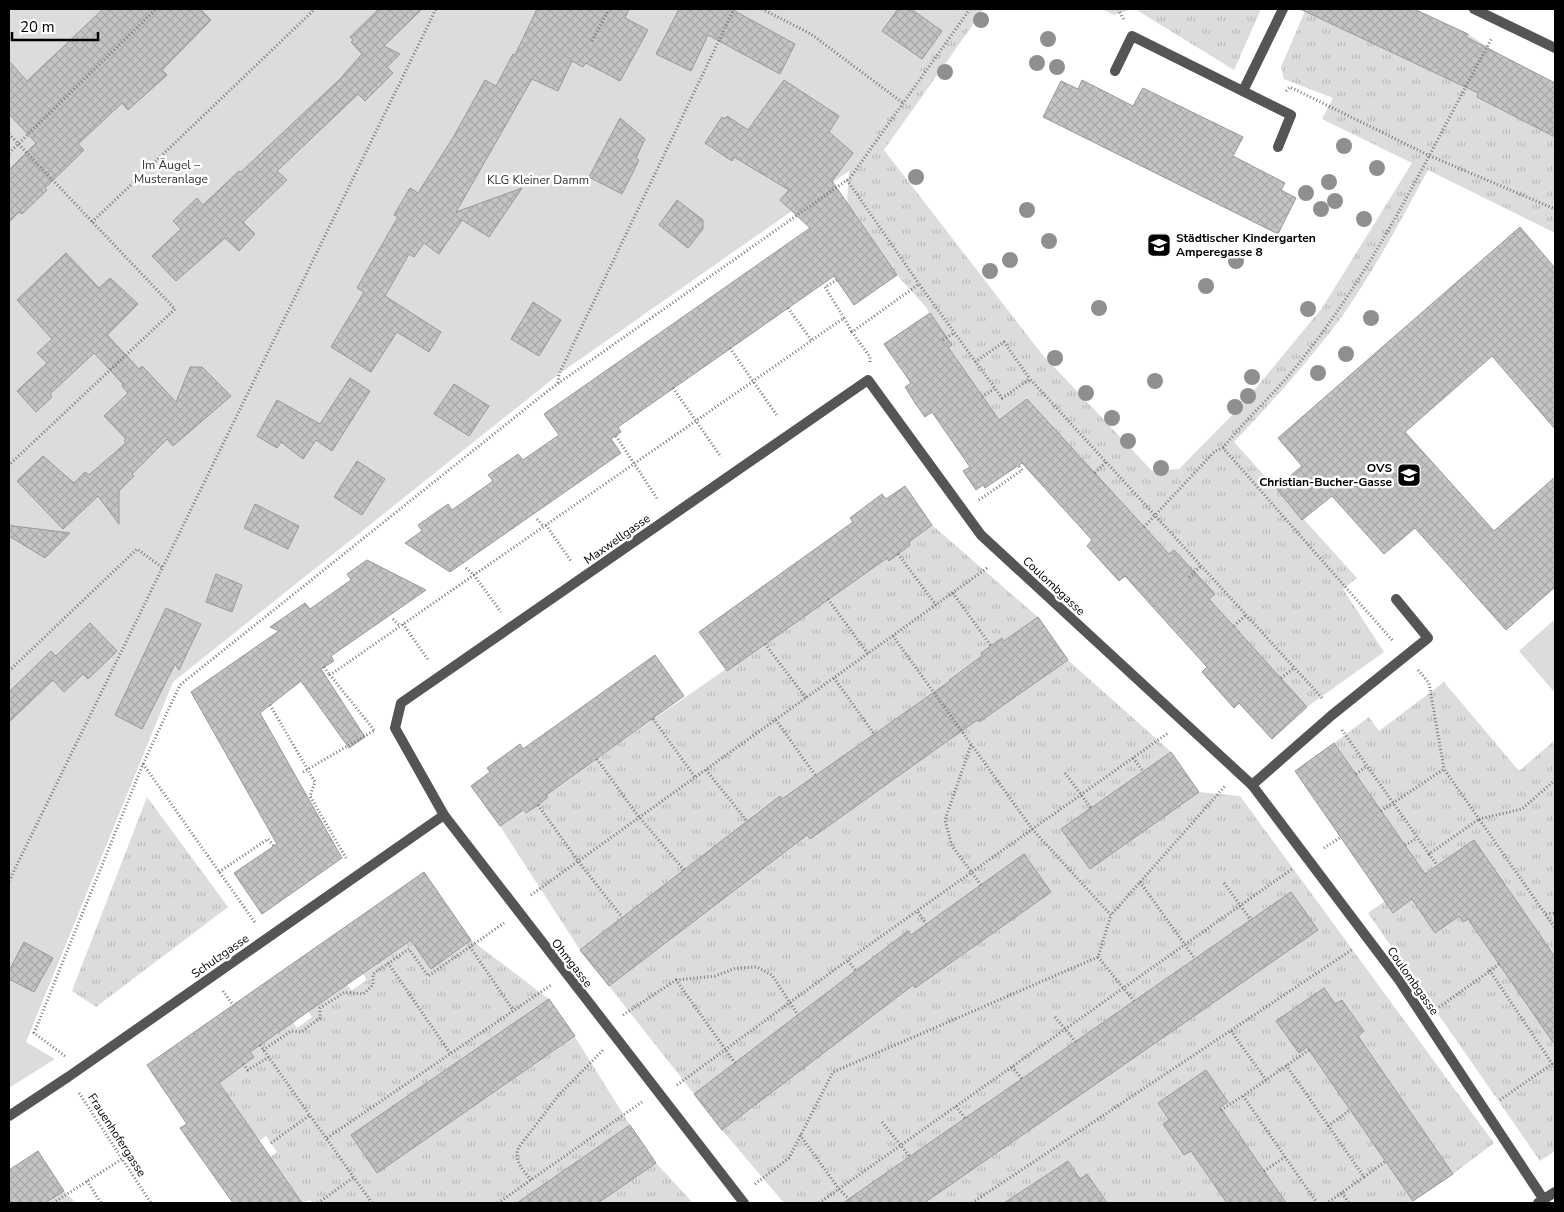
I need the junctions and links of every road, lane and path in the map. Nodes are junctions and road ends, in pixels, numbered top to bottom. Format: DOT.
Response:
graph roads {
  1 [pos="156,9"];
  2 [pos="315,9"];
  3 [pos="436,9"];
  4 [pos="608,9"];
  5 [pos="734,9"];
  6 [pos="762,9"];
  7 [pos="970,9"];
  8 [pos="1283,9"];
  9 [pos="1474,9"];
  10 [pos="1500,21"];
  11 [pos="592,42"];
  12 [pos="1555,48"];
  13 [pos="1116,71"];
  14 [pos="1243,91"];
  15 [pos="903,103"];
  16 [pos="1270,105"];
  17 [pos="9,134"];
  18 [pos="18,144"];
  19 [pos="1278,147"];
  20 [pos="9,153"];
  21 [pos="1428,155"];
  22 [pos="847,180"];
  23 [pos="1555,209"];
  24 [pos="92,222"];
  25 [pos="837,280"];
  26 [pos="919,284"];
  27 [pos="788,308"];
  28 [pos="844,318"];
  29 [pos="852,332"];
  30 [pos="954,333"];
  31 [pos="943,340"];
  32 [pos="812,341"];
  33 [pos="730,348"];
  34 [pos="975,362"];
  35 [pos="1030,379"];
  36 [pos="868,380"];
  37 [pos="753,381"];
  38 [pos="558,384"];
  39 [pos="673,388"];
  40 [pos="994,389"];
  41 [pos="982,397"];
  42 [pos="696,421"];
  43 [pos="790,434"];
  44 [pos="616,436"];
  45 [pos="1223,448"];
  46 [pos="1106,462"];
  47 [pos="634,464"];
  48 [pos="9,465"];
  49 [pos="1018,465"];
  50 [pos="1095,473"];
  51 [pos="732,474"];
  52 [pos="963,511"];
  53 [pos="1155,516"];
  54 [pos="670,517"];
  55 [pos="537,519"];
  56 [pos="545,526"];
  57 [pos="1144,527"];
  58 [pos="898,554"];
  59 [pos="1004,557"];
  60 [pos="1201,566"];
  61 [pos="163,568"];
  62 [pos="466,568"];
  63 [pos="474,575"];
  64 [pos="584,576"];
  65 [pos="1189,577"];
  66 [pos="953,593"];
  67 [pos="828,599"];
  68 [pos="1396,599"];
  69 [pos="936,605"];
  70 [pos="1246,615"];
  71 [pos="394,619"];
  72 [pos="402,625"];
  73 [pos="512,626"];
  74 [pos="1234,626"];
  75 [pos="893,636"];
  76 [pos="765,644"];
  77 [pos="991,646"];
  78 [pos="868,654"];
  79 [pos="1406,656"];
  80 [pos="324,667"];
  81 [pos="1294,668"];
  82 [pos="9,671"];
  83 [pos="442,674"];
  84 [pos="330,675"];
  85 [pos="834,678"];
  86 [pos="1281,678"];
  87 [pos="806,698"];
  88 [pos="270,705"];
  89 [pos="1333,714"];
  90 [pos="652,719"];
  91 [pos="776,720"];
  92 [pos="1184,722"];
  93 [pos="395,728"];
  94 [pos="374,730"];
  95 [pos="874,734"];
  96 [pos="971,745"];
  97 [pos="1133,758"];
  98 [pos="597,759"];
  99 [pos="143,764"];
  100 [pos="1367,766"];
  101 [pos="308,769"];
  102 [pos="1444,769"];
  103 [pos="706,770"];
  104 [pos="1143,771"];
  105 [pos="303,772"];
  106 [pos="1238,772"];
  107 [pos="1065,773"];
  108 [pos="1356,774"];
  109 [pos="815,775"];
  110 [pos="695,777"];
  111 [pos="1555,780"];
  112 [pos="1252,784"];
  113 [pos="1081,796"];
  114 [pos="1393,802"];
  115 [pos="538,804"];
  116 [pos="1090,808"];
  117 [pos="1381,811"];
  118 [pos="444,815"];
  119 [pos="639,817"];
  120 [pos="1479,819"];
  121 [pos="747,821"];
  122 [pos="1033,830"];
  123 [pos="1341,837"];
  124 [pos="1417,838"];
  125 [pos="1405,845"];
  126 [pos="274,846"];
  127 [pos="1429,854"];
  128 [pos="1307,858"];
  129 [pos="578,861"];
  130 [pos="1437,866"];
  131 [pos="684,870"];
  132 [pos="219,872"];
  133 [pos="974,872"];
  134 [pos="356,876"];
  135 [pos="9,881"];
  136 [pos="1140,882"];
  137 [pos="1224,883"];
  138 [pos="981,885"];
  139 [pos="1240,906"];
  140 [pos="516,910"];
  141 [pos="918,912"];
  142 [pos="1555,913"];
  143 [pos="1546,914"];
  144 [pos="1111,915"];
  145 [pos="622,917"];
  146 [pos="1251,920"];
  147 [pos="926,924"];
  148 [pos="1555,928"];
  149 [pos="1367,938"];
  150 [pos="266,939"];
  151 [pos="1185,944"];
  152 [pos="470,947"];
  153 [pos="1098,957"];
  154 [pos="1195,959"];
  155 [pos="848,961"];
  156 [pos="388,963"];
  157 [pos="1499,964"];
  158 [pos="856,971"];
  159 [pos="1490,971"];
  160 [pos="566,974"];
  161 [pos="676,980"];
  162 [pos="1123,988"];
  163 [pos="1134,1002"];
  164 [pos="789,1004"];
  165 [pos="513,1010"];
  166 [pos="798,1014"];
  167 [pos="1055,1017"];
  168 [pos="1423,1017"];
  169 [pos="606,1027"];
  170 [pos="1065,1030"];
  171 [pos="1231,1030"];
  172 [pos="616,1040"];
  173 [pos="1076,1042"];
  174 [pos="260,1045"];
  175 [pos="263,1050"];
  176 [pos="725,1050"];
  177 [pos="1309,1050"];
  178 [pos="450,1053"];
  179 [pos="269,1057"];
  180 [pos="735,1063"];
  181 [pos="1554,1063"];
  182 [pos="244,1064"];
  183 [pos="1286,1065"];
  184 [pos="1012,1067"];
  185 [pos="81,1068"];
  186 [pos="1555,1068"];
  187 [pos="68,1077"];
  188 [pos="1022,1080"];
  189 [pos="1266,1080"];
  190 [pos="659,1095"];
  191 [pos="1243,1096"];
  192 [pos="956,1106"];
  193 [pos="1221,1110"];
  194 [pos="1350,1110"];
  195 [pos="1486,1111"];
  196 [pos="310,1114"];
  197 [pos="9,1116"];
  198 [pos="966,1118"];
  199 [pos="882,1122"];
  200 [pos="1328,1126"];
  201 [pos="800,1135"];
  202 [pos="327,1138"];
  203 [pos="271,1142"];
  204 [pos="899,1146"];
  205 [pos="910,1157"];
  206 [pos="1285,1157"];
  207 [pos="122,1159"];
  208 [pos="1386,1161"];
  209 [pos="1264,1171"];
  210 [pos="354,1177"];
  211 [pos="1364,1177"];
  212 [pos="530,1180"];
  213 [pos="87,1182"];
  214 [pos="839,1189"];
  215 [pos="1555,1192"];
  216 [pos="1342,1193"];
  217 [pos="849,1199"];
  218 [pos="742,1200"];
  219 [pos="1541,1201"];
  220 [pos="53,1203"];
  221 [pos="101,1203"];
  222 [pos="151,1203"];
  223 [pos="318,1203"];
  224 [pos="372,1203"];
  225 [pos="498,1203"];
  226 [pos="818,1203"];
  227 [pos="974,1203"];
  228 [pos="1317,1203"];
  229 [pos="1326,1203"];
  230 [pos="1349,1203"];
  1 -- 18 [label="path"];
  2 -- 24 [label="path"];
  3 -- 61 [label="path"];
  4 -- 11 [label="path"];
  5 -- 38 [label="path"];
  6 -- 15 [label="path"];
  7 -- 15 [label="path"];
  8 -- 14 [label="street"];
  9 -- 10 [label="street"];
  10 -- 12 [label="street"];
  10 -- 21 [label="path"];
  13 -- 14 [label="street"];
  14 -- 16 [label="street"];
  15 -- 22 [label="path"];
  16 -- 19 [label="street"];
  16 -- 21 [label="path"];
  17 -- 18 [label="path"];
  18 -- 20 [label="path"];
  18 -- 24 [label="path"];
  21 -- 23 [label="path"];
  21 -- 45 [label="path"];
  22 -- 26 [label="path"];
  22 -- 38 [label="path"];
  24 -- 48 [label="path"];
  25 -- 28 [label="path"];
  26 -- 29 [label="path"];
  26 -- 30 [label="path"];
  27 -- 32 [label="path"];
  28 -- 29 [label="path"];
  28 -- 32 [label="path"];
  29 -- 36 [label="path"];
  30 -- 31 [label="path"];
  30 -- 34 [label="path"];
  32 -- 37 [label="path"];
  33 -- 37 [label="path"];
  34 -- 35 [label="path"];
  34 -- 40 [label="path"];
  35 -- 40 [label="path"];
  35 -- 46 [label="path"];
  36 -- 43 [label="street, Maxwellgasse"];
  36 -- 52 [label="street, Coulombgasse"];
  37 -- 42 [label="path"];
  37 -- 43 [label="path"];
  38 -- 99 [label="path"];
  39 -- 42 [label="path"];
  40 -- 41 [label="path"];
  42 -- 47 [label="path"];
  42 -- 51 [label="path"];
  43 -- 51 [label="street, Maxwellgasse"];
  44 -- 47 [label="path"];
  45 -- 53 [label="path"];
  45 -- 79 [label="path"];
  46 -- 50 [label="path"];
  46 -- 53 [label="path"];
  47 -- 54 [label="path"];
  47 -- 56 [label="path"];
  49 -- 52 [label="path"];
  51 -- 54 [label="street, Maxwellgasse"];
  52 -- 59 [label="street, Coulombgasse"];
  53 -- 57 [label="path"];
  53 -- 60 [label="path"];
  54 -- 64 [label="street, Maxwellgasse"];
  55 -- 56 [label="path"];
  56 -- 63 [label="path"];
  56 -- 64 [label="path"];
  58 -- 69 [label="path"];
  59 -- 66 [label="path"];
  59 -- 92 [label="street, Coulombgasse"];
  60 -- 65 [label="path"];
  60 -- 70 [label="path"];
  61 -- 82 [label="path"];
  61 -- 135 [label="path"];
  62 -- 63 [label="path"];
  63 -- 72 [label="path"];
  63 -- 73 [label="path"];
  64 -- 73 [label="street, Maxwellgasse"];
  66 -- 69 [label="path"];
  66 -- 77 [label="path"];
  67 -- 78 [label="path"];
  68 -- 79 [label="street"];
  69 -- 75 [label="path"];
  70 -- 74 [label="path"];
  70 -- 81 [label="path"];
  71 -- 72 [label="path"];
  72 -- 83 [label="path"];
  72 -- 84 [label="path"];
  73 -- 83 [label="street, Maxwellgasse"];
  75 -- 78 [label="path"];
  75 -- 96 [label="path"];
  76 -- 87 [label="path"];
  78 -- 85 [label="path"];
  79 -- 89 [label="street"];
  79 -- 102 [label="path"];
  80 -- 84 [label="path"];
  81 -- 86 [label="path"];
  81 -- 89 [label="path"];
  83 -- 93 [label="street, Maxwellgasse"];
  84 -- 94 [label="path"];
  85 -- 87 [label="path"];
  85 -- 95 [label="path"];
  87 -- 91 [label="path"];
  88 -- 101 [label="path"];
  89 -- 100 [label="path"];
  89 -- 112 [label="street"];
  90 -- 110 [label="path"];
  91 -- 103 [label="path"];
  91 -- 109 [label="path"];
  92 -- 97 [label="path"];
  92 -- 106 [label="street, Coulombgasse"];
  93 -- 94 [label="path"];
  93 -- 118 [label="street, Ohmgasse"];
  94 -- 101 [label="path"];
  96 -- 122 [label="path"];
  96 -- 133 [label="path"];
  97 -- 104 [label="path"];
  97 -- 113 [label="path"];
  98 -- 119 [label="path"];
  99 -- 132 [label="path"];
  99 -- 185 [label="path"];
  100 -- 108 [label="path"];
  100 -- 114 [label="path"];
  101 -- 105 [label="path"];
  101 -- 134 [label="path"];
  102 -- 114 [label="path"];
  102 -- 120 [label="path"];
  103 -- 110 [label="path"];
  103 -- 121 [label="path"];
  106 -- 112 [label="street, Coulombgasse"];
  106 -- 136 [label="path"];
  107 -- 113 [label="path"];
  110 -- 119 [label="path"];
  111 -- 120 [label="path"];
  112 -- 128 [label="street, Coulombgasse"];
  113 -- 116 [label="path"];
  113 -- 122 [label="path"];
  114 -- 117 [label="path"];
  114 -- 124 [label="path"];
  115 -- 129 [label="path"];
  118 -- 134 [label="street, Schulzgasse"];
  118 -- 140 [label="street, Ohmgasse"];
  119 -- 129 [label="path"];
  119 -- 131 [label="path"];
  120 -- 127 [label="path"];
  120 -- 143 [label="path"];
  122 -- 133 [label="path"];
  122 -- 144 [label="path"];
  123 -- 128 [label="path"];
  124 -- 125 [label="path"];
  124 -- 127 [label="path"];
  126 -- 132 [label="path"];
  127 -- 130 [label="path"];
  128 -- 139 [label="path"];
  128 -- 149 [label="street, Coulombgasse"];
  129 -- 140 [label="path"];
  129 -- 145 [label="path"];
  132 -- 150 [label="path"];
  133 -- 138 [label="path"];
  133 -- 141 [label="path"];
  134 -- 150 [label="street, Schulzgasse"];
  136 -- 144 [label="path"];
  136 -- 151 [label="path"];
  137 -- 139 [label="path"];
  139 -- 146 [label="path"];
  139 -- 151 [label="path"];
  140 -- 152 [label="path"];
  140 -- 160 [label="street, Ohmgasse"];
  141 -- 147 [label="path"];
  141 -- 155 [label="path"];
  142 -- 143 [label="path"];
  143 -- 148 [label="path"];
  144 -- 153 [label="path"];
  149 -- 168 [label="street, Coulombgasse"];
  149 -- 171 [label="path"];
  150 -- 185 [label="street, Schulzgasse"];
  151 -- 154 [label="path"];
  151 -- 162 [label="path"];
  152 -- 156 [label="path"];
  152 -- 165 [label="path"];
  153 -- 162 [label="path"];
  153 -- 201 [label="path"];
  155 -- 158 [label="path"];
  155 -- 164 [label="path"];
  156 -- 175 [label="path"];
  156 -- 178 [label="path"];
  157 -- 159 [label="path"];
  159 -- 168 [label="path"];
  159 -- 181 [label="path"];
  160 -- 165 [label="path"];
  160 -- 169 [label="street, Ohmgasse"];
  161 -- 164 [label="path"];
  161 -- 169 [label="path"];
  161 -- 176 [label="path"];
  162 -- 163 [label="path"];
  162 -- 170 [label="path"];
  164 -- 166 [label="path"];
  164 -- 176 [label="path"];
  165 -- 178 [label="path"];
  167 -- 170 [label="path"];
  168 -- 195 [label="street, Coulombgasse"];
  169 -- 172 [label="street, Ohmgasse"];
  170 -- 173 [label="path"];
  170 -- 184 [label="path"];
  171 -- 189 [label="path"];
  171 -- 227 [label="path"];
  172 -- 190 [label="street, Ohmgasse"];
  172 -- 212 [label="path"];
  174 -- 175 [label="path"];
  175 -- 179 [label="path"];
  176 -- 180 [label="path"];
  176 -- 190 [label="path"];
  177 -- 183 [label="path"];
  178 -- 202 [label="path"];
  179 -- 182 [label="path"];
  179 -- 196 [label="path"];
  181 -- 186 [label="path"];
  181 -- 195 [label="path"];
  183 -- 189 [label="path"];
  183 -- 200 [label="path"];
  184 -- 188 [label="path"];
  184 -- 192 [label="path"];
  185 -- 187 [label="street, Schulzgasse"];
  187 -- 197 [label="street, Schulzgasse"];
  187 -- 207 [label="path, Frauenhofergasse"];
  189 -- 191 [label="path"];
  190 -- 212 [label="path"];
  190 -- 218 [label="street, Ohmgasse"];
  191 -- 193 [label="path"];
  191 -- 206 [label="path"];
  192 -- 198 [label="path"];
  192 -- 204 [label="path"];
  194 -- 200 [label="path"];
  195 -- 219 [label="street, Coulombgasse"];
  196 -- 202 [label="path"];
  196 -- 203 [label="path"];
  199 -- 204 [label="path"];
  200 -- 211 [label="path"];
  201 -- 214 [label="path"];
  201 -- 218 [label="path"];
  202 -- 210 [label="path"];
  204 -- 205 [label="path"];
  204 -- 214 [label="path"];
  206 -- 209 [label="path"];
  206 -- 228 [label="path"];
  207 -- 213 [label="path"];
  207 -- 222 [label="path, Frauenhofergasse"];
  208 -- 211 [label="path"];
  210 -- 223 [label="path"];
  210 -- 224 [label="path"];
  211 -- 216 [label="path"];
  212 -- 225 [label="path"];
  213 -- 220 [label="path"];
  213 -- 221 [label="path"];
  214 -- 217 [label="path"];
  214 -- 226 [label="path"];
  215 -- 219 [label="street"];
  216 -- 229 [label="path"];
  216 -- 230 [label="path"];
}
